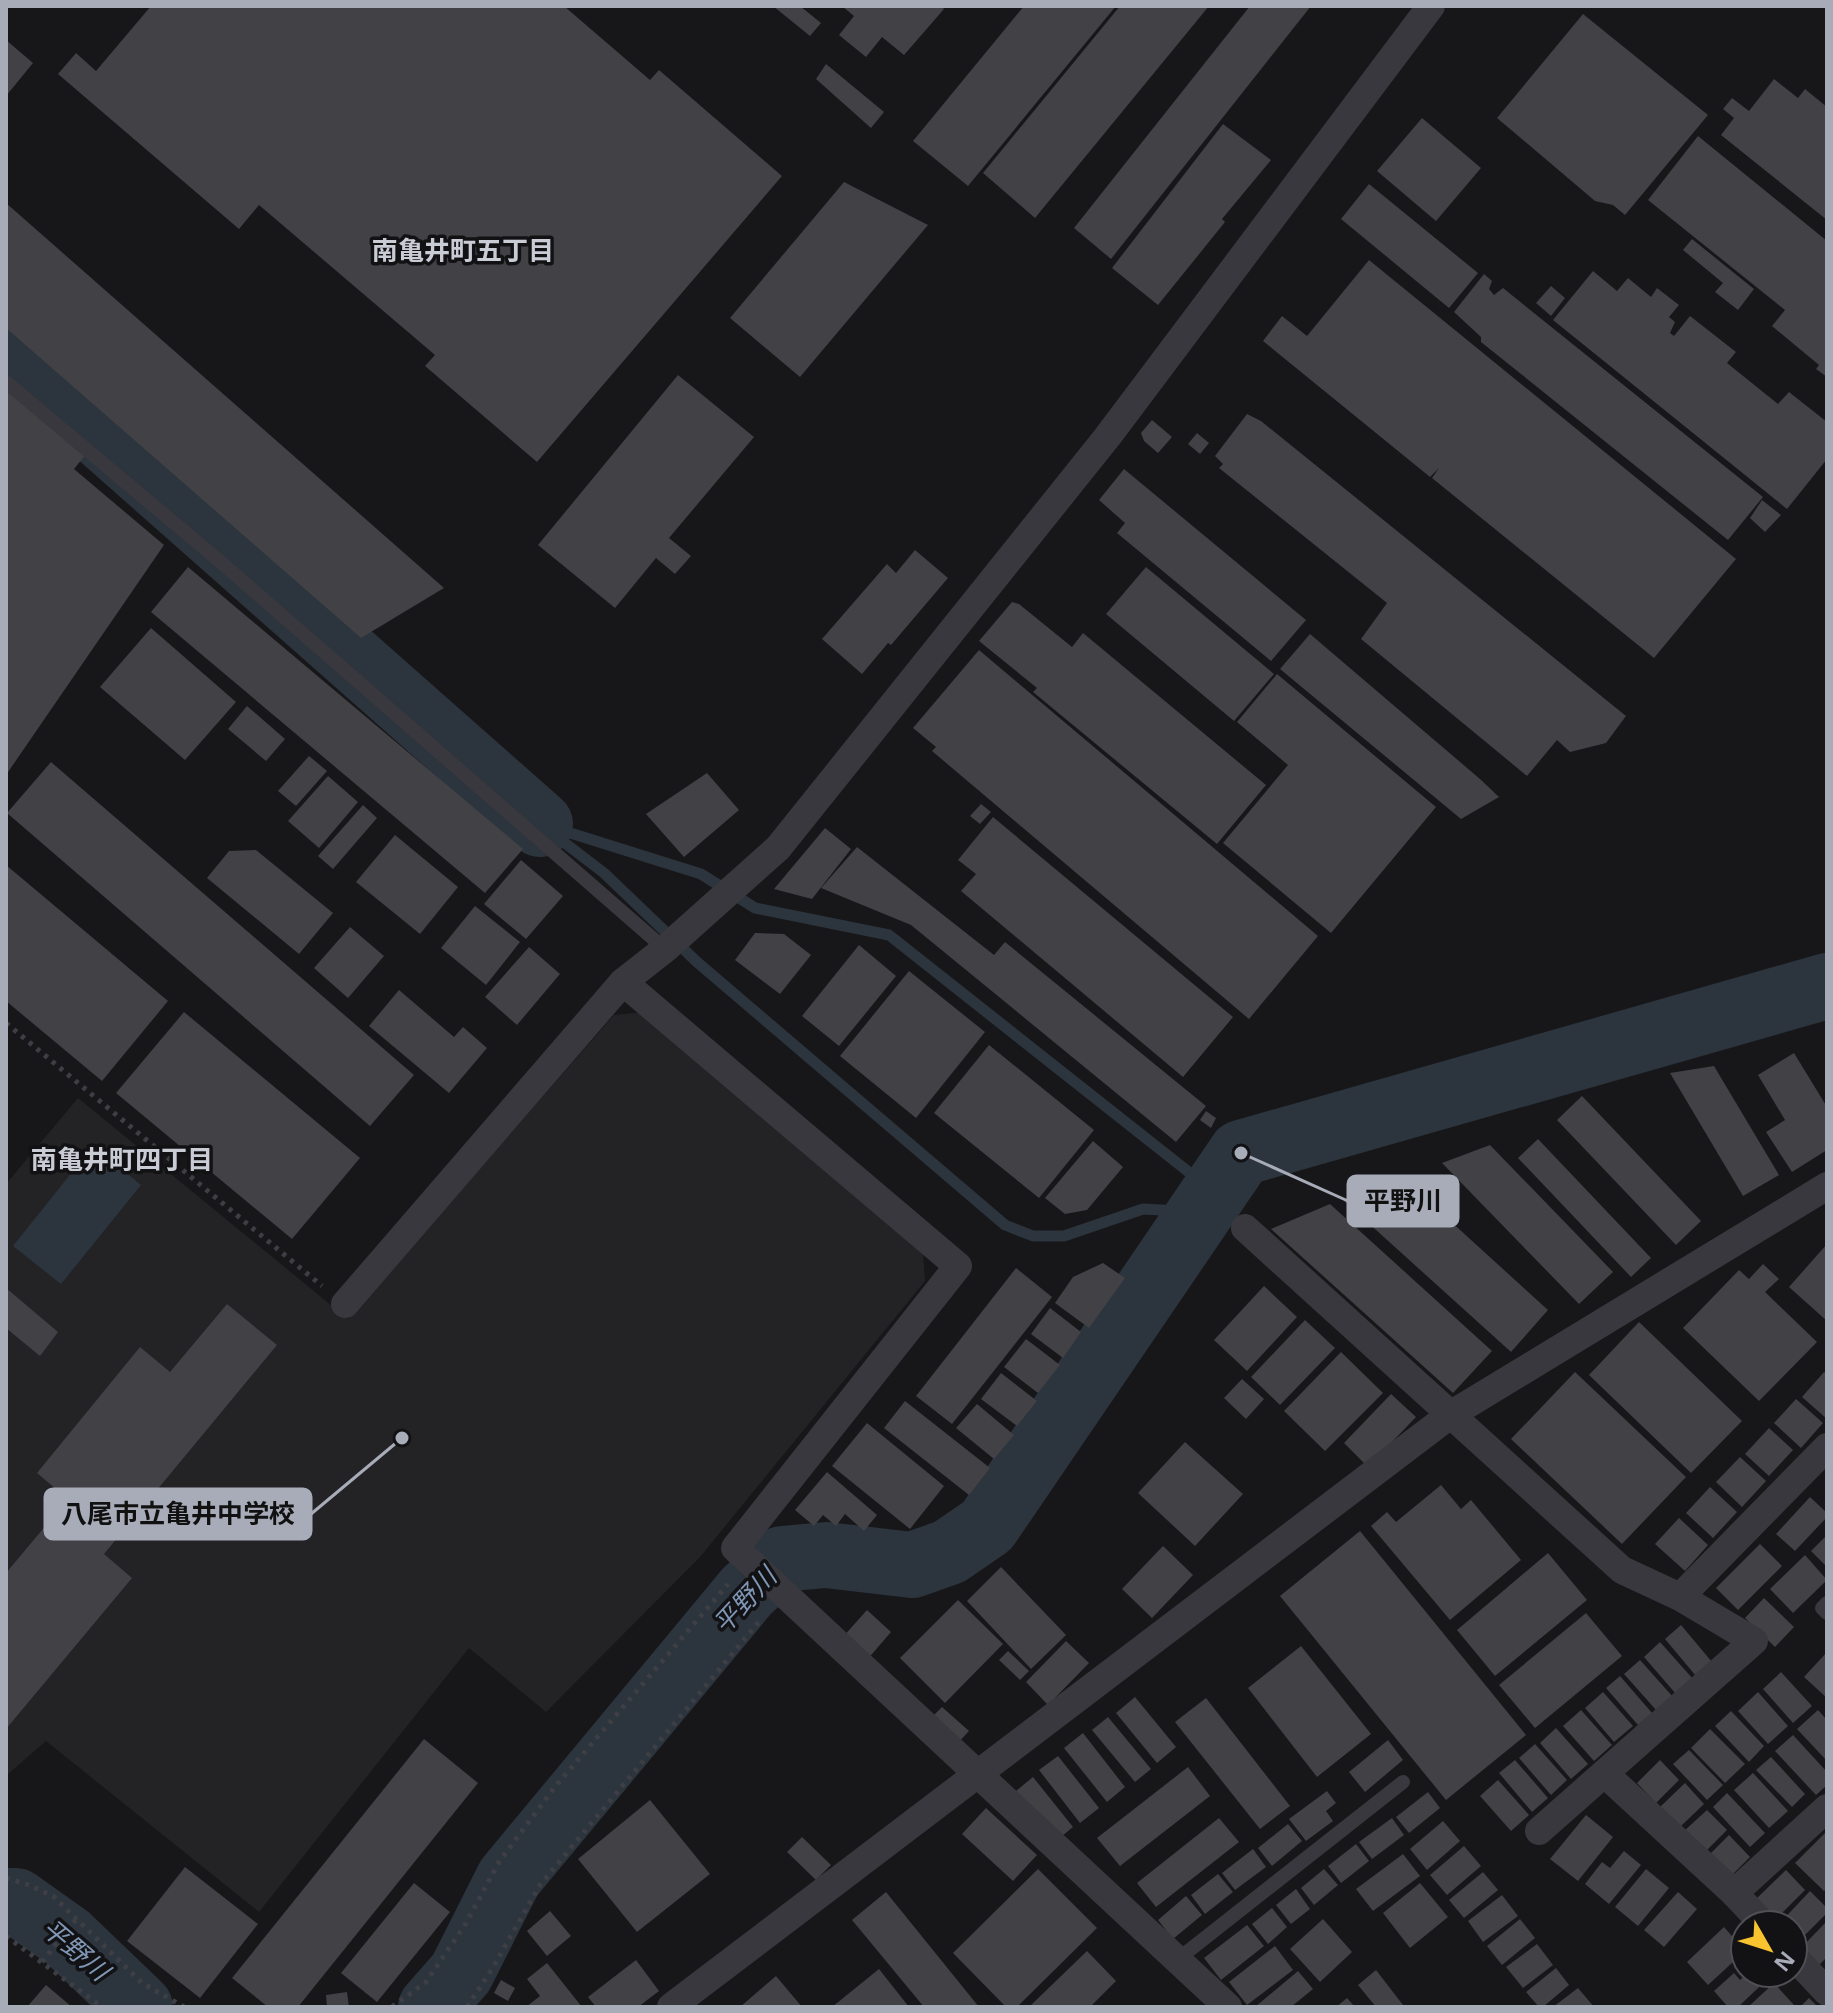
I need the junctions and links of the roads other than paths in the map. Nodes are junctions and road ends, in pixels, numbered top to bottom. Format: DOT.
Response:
graph roads {
  1 [pos="1431,6"];
  2 [pos="6,382"];
  3 [pos="665,949"];
  4 [pos="623,982"];
  5 [pos="1827,1186"];
  6 [pos="1245,1228"];
  7 [pos="345,1304"];
  8 [pos="1450,1415"];
  9 [pos="1827,1447"];
  10 [pos="1680,1597"];
  11 [pos="1827,1603"];
  12 [pos="1827,1613"];
  13 [pos="977,1774"];
  14 [pos="1605,1774"];
  15 [pos="1403,1782"];
  16 [pos="1827,1808"];
  17 [pos="1539,1831"];
  18 [pos="1734,1893"];
  19 [pos="1749,1909"];
  20 [pos="1177,1960"];
  21 [pos="1809,1973"];
  22 [pos="1827,1992"];
  23 [pos="671,2007"];
  24 [pos="1228,2007"];
  1 -- 3 [label="street"];
  2 -- 3 [label="lane"];
  3 -- 4 [label="street"];
  4 -- 7 [label="street"];
  4 -- 13 [label="street"];
  5 -- 8 [label="street"];
  6 -- 8 [label="street"];
  8 -- 10 [label="street"];
  8 -- 13 [label="street"];
  9 -- 10 [label="street"];
  10 -- 14 [label="street"];
  11 -- 12 [label="lane"];
  13 -- 20 [label="street"];
  13 -- 23 [label="street"];
  14 -- 17 [label="street"];
  14 -- 18 [label="street"];
  15 -- 20 [label="lane"];
  16 -- 18 [label="street"];
  18 -- 19 [label="street"];
  20 -- 24 [label="street"];
  21 -- 22 [label="street"];
}
